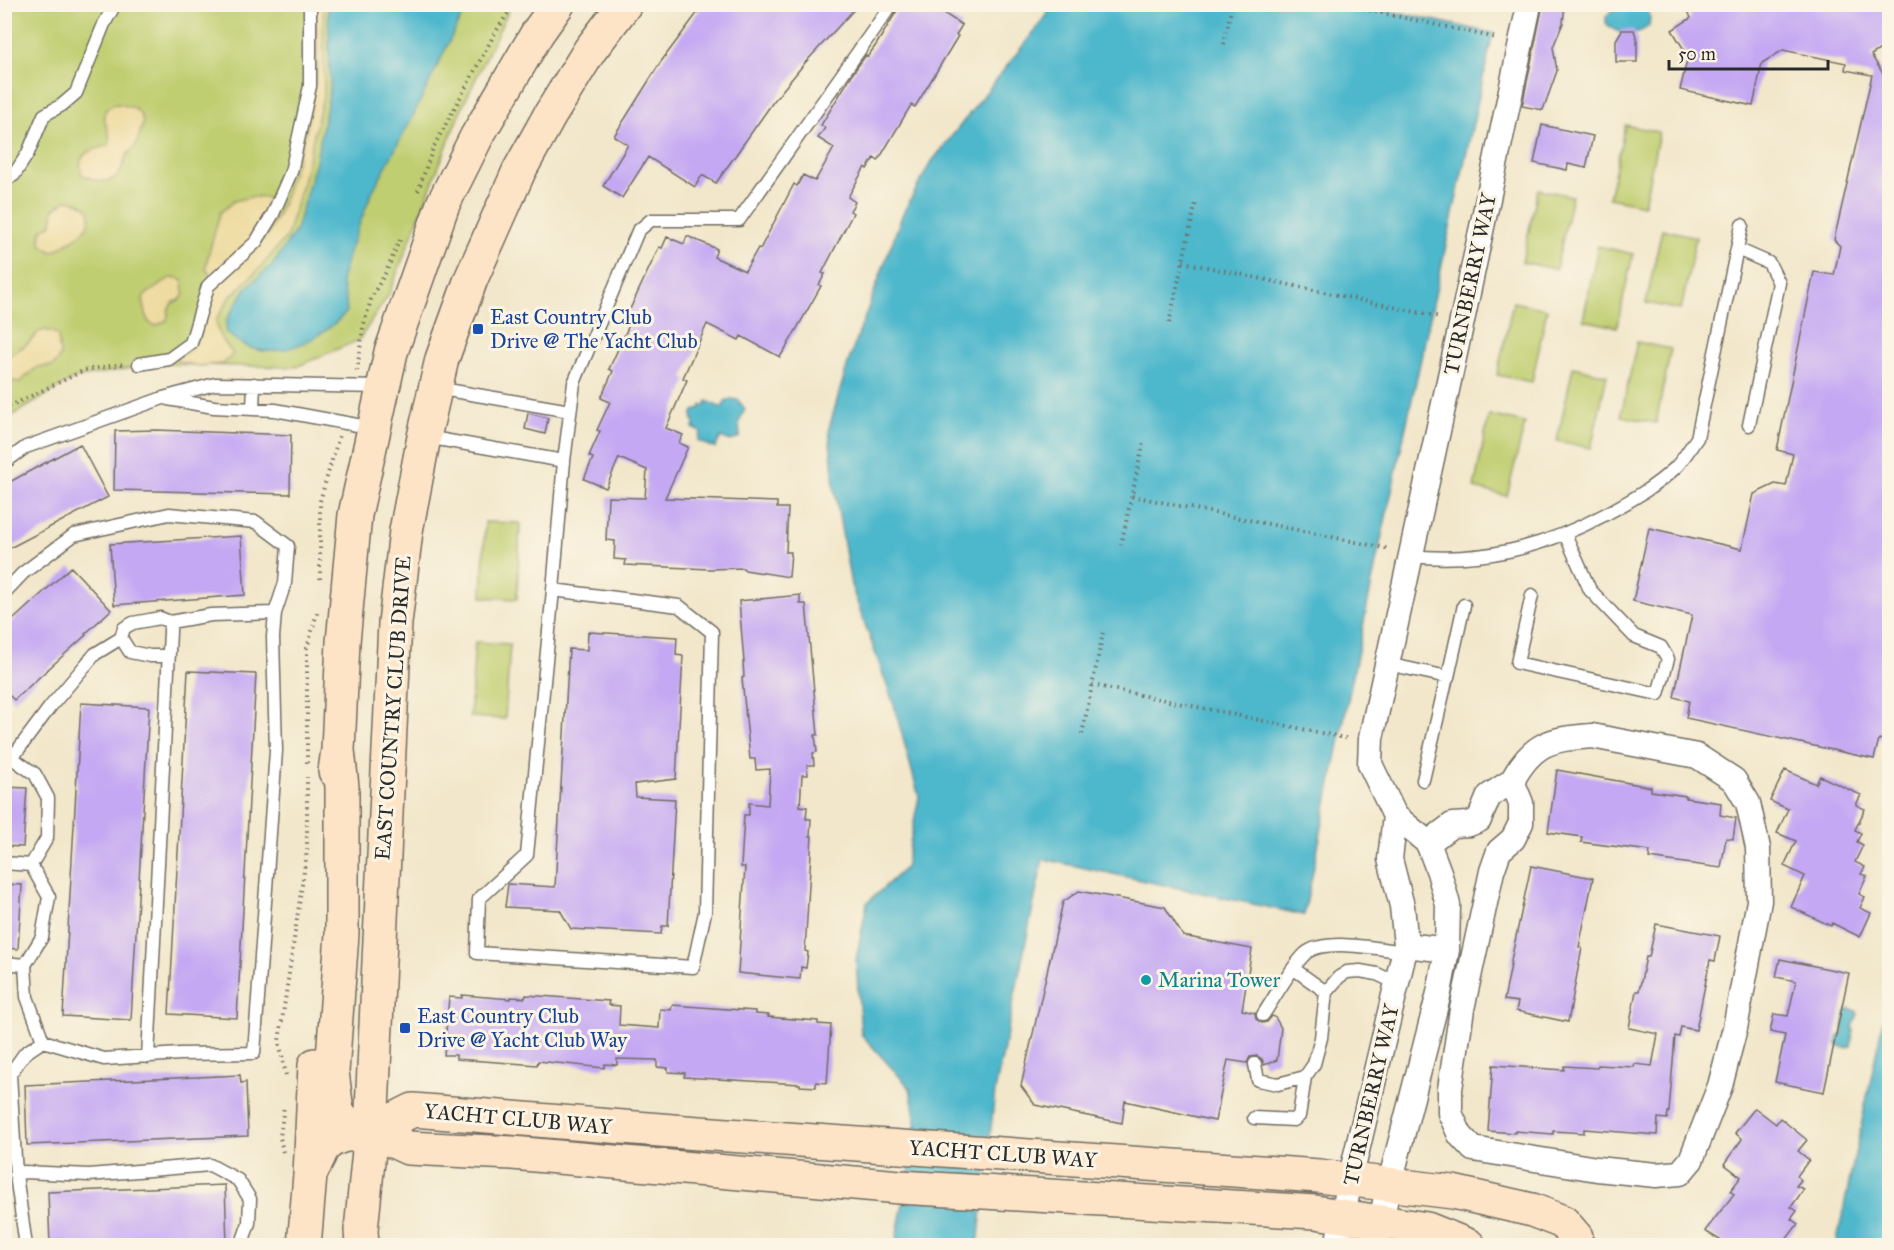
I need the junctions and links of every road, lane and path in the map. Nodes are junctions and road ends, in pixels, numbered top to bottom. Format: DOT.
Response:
graph roads {
  1 [pos="115,4"];
  2 [pos="310,4"];
  3 [pos="514,4"];
  4 [pos="558,4"];
  5 [pos="625,4"];
  6 [pos="892,4"];
  7 [pos="1232,4"];
  8 [pos="1340,4"];
  9 [pos="1528,10"];
  10 [pos="495,33"];
  11 [pos="1497,38"];
  12 [pos="1224,44"];
  13 [pos="4,180"];
  14 [pos="1196,202"];
  15 [pos="1742,225"];
  16 [pos="1737,249"];
  17 [pos="1182,262"];
  18 [pos="1442,317"];
  19 [pos="1169,323"];
  20 [pos="139,364"];
  21 [pos="254,384"];
  22 [pos="383,387"];
  23 [pos="436,387"];
  24 [pos="164,398"];
  25 [pos="4,409"];
  26 [pos="253,409"];
  27 [pos="570,411"];
  28 [pos="1749,425"];
  29 [pos="373,428"];
  30 [pos="424,437"];
  31 [pos="337,444"];
  32 [pos="1143,444"];
  33 [pos="564,461"];
  34 [pos="4,463"];
  35 [pos="1132,496"];
  36 [pos="1565,534"];
  37 [pos="1121,545"];
  38 [pos="1400,553"];
  39 [pos="320,584"];
  40 [pos="553,590"];
  41 [pos="4,593"];
  42 [pos="1533,596"];
  43 [pos="320,604"];
  44 [pos="1464,605"];
  45 [pos="275,614"];
  46 [pos="170,622"];
  47 [pos="1103,633"];
  48 [pos="121,638"];
  49 [pos="169,656"];
  50 [pos="1387,664"];
  51 [pos="1447,677"];
  52 [pos="1092,685"];
  53 [pos="1082,734"];
  54 [pos="1350,740"];
  55 [pos="338,750"];
  56 [pos="8,757"];
  57 [pos="307,763"];
  58 [pos="307,775"];
  59 [pos="1423,780"];
  60 [pos="1512,781"];
  61 [pos="1395,816"];
  62 [pos="1428,843"];
  63 [pos="4,863"];
  64 [pos="31,865"];
  65 [pos="1406,948"];
  66 [pos="1447,950"];
  67 [pos="4,963"];
  68 [pos="25,965"];
  69 [pos="1294,969"];
  70 [pos="1398,984"];
  71 [pos="1326,992"];
  72 [pos="1263,1015"];
  73 [pos="43,1041"];
  74 [pos="148,1057"];
  75 [pos="1255,1064"];
  76 [pos="1305,1077"];
  77 [pos="286,1082"];
  78 [pos="285,1099"];
  79 [pos="1254,1118"];
  80 [pos="371,1131"];
  81 [pos="283,1156"];
  82 [pos="16,1175"];
  83 [pos="310,1176"];
  84 [pos="1350,1180"];
  85 [pos="1389,1185"];
  86 [pos="1340,1231"];
  87 [pos="1378,1234"];
  88 [pos="26,1245"];
  89 [pos="241,1245"];
  90 [pos="304,1245"];
  91 [pos="362,1245"];
  92 [pos="1469,1245"];
  93 [pos="1576,1245"];
  1 -- 13 [label="lane"];
  2 -- 20 [label="lane"];
  3 -- 10 [label="path"];
  4 -- 22 [label="street"];
  5 -- 23 [label="street, EAST COUNTRY CLUB DRIVE"];
  6 -- 27 [label="lane"];
  7 -- 12 [label="path"];
  8 -- 11 [label="path"];
  9 -- 38 [label="street, TURNBERRY WAY"];
  14 -- 17 [label="path"];
  15 -- 16 [label="lane"];
  16 -- 28 [label="lane"];
  16 -- 36 [label="lane"];
  17 -- 18 [label="path"];
  17 -- 19 [label="path"];
  20 -- 25 [label="path"];
  21 -- 22 [label="lane"];
  21 -- 24 [label="lane"];
  21 -- 26 [label="lane"];
  22 -- 23 [label="street"];
  22 -- 29 [label="street"];
  23 -- 27 [label="lane"];
  23 -- 30 [label="street, EAST COUNTRY CLUB DRIVE"];
  24 -- 26 [label="lane"];
  24 -- 34 [label="lane"];
  26 -- 29 [label="lane"];
  27 -- 33 [label="lane"];
  29 -- 30 [label="street"];
  29 -- 55 [label="street"];
  30 -- 33 [label="lane"];
  30 -- 80 [label="street, EAST COUNTRY CLUB DRIVE"];
  31 -- 39 [label="path"];
  32 -- 35 [label="path"];
  33 -- 40 [label="lane"];
  35 -- 37 [label="path"];
  35 -- 38 [label="path"];
  36 -- 38 [label="lane"];
  36 -- 42 [label="lane"];
  38 -- 50 [label="street, TURNBERRY WAY"];
  40 -- 40 [label="lane"];
  41 -- 45 [label="lane"];
  43 -- 57 [label="path"];
  44 -- 51 [label="lane"];
  45 -- 46 [label="lane"];
  45 -- 74 [label="lane"];
  46 -- 48 [label="lane"];
  46 -- 49 [label="lane"];
  47 -- 52 [label="path"];
  48 -- 49 [label="lane"];
  48 -- 56 [label="lane"];
  49 -- 74 [label="lane"];
  50 -- 51 [label="lane"];
  50 -- 61 [label="street, TURNBERRY WAY"];
  51 -- 59 [label="lane"];
  52 -- 53 [label="path"];
  52 -- 54 [label="path"];
  55 -- 80 [label="street"];
  55 -- 83 [label="street"];
  56 -- 64 [label="lane"];
  58 -- 77 [label="path"];
  60 -- 60 [label="street"];
  60 -- 62 [label="street"];
  61 -- 62 [label="street, TURNBERRY WAY"];
  61 -- 65 [label="street, TURNBERRY WAY"];
  62 -- 66 [label="street, TURNBERRY WAY"];
  63 -- 64 [label="lane"];
  64 -- 68 [label="lane"];
  65 -- 66 [label="street"];
  65 -- 69 [label="lane"];
  65 -- 70 [label="street, TURNBERRY WAY"];
  66 -- 85 [label="street, TURNBERRY WAY"];
  67 -- 68 [label="lane"];
  68 -- 73 [label="lane"];
  69 -- 71 [label="lane"];
  69 -- 72 [label="lane"];
  70 -- 71 [label="lane"];
  70 -- 84 [label="street, TURNBERRY WAY"];
  71 -- 76 [label="lane"];
  73 -- 74 [label="lane"];
  73 -- 82 [label="lane"];
  75 -- 76 [label="lane"];
  76 -- 79 [label="lane"];
  78 -- 81 [label="path"];
  80 -- 83 [label="street"];
  80 -- 84 [label="street, YACHT CLUB WAY"];
  80 -- 86 [label="street, YACHT CLUB WAY"];
  80 -- 91 [label="street, EAST COUNTRY CLUB DRIVE"];
  82 -- 88 [label="lane"];
  82 -- 89 [label="lane"];
  83 -- 90 [label="street"];
  84 -- 85 [label="street, YACHT CLUB WAY"];
  84 -- 86 [label="street, TURNBERRY WAY"];
  85 -- 87 [label="street, TURNBERRY WAY"];
  85 -- 93 [label="street, YACHT CLUB WAY"];
  86 -- 87 [label="street, YACHT CLUB WAY"];
  87 -- 92 [label="street, YACHT CLUB WAY"];
}
